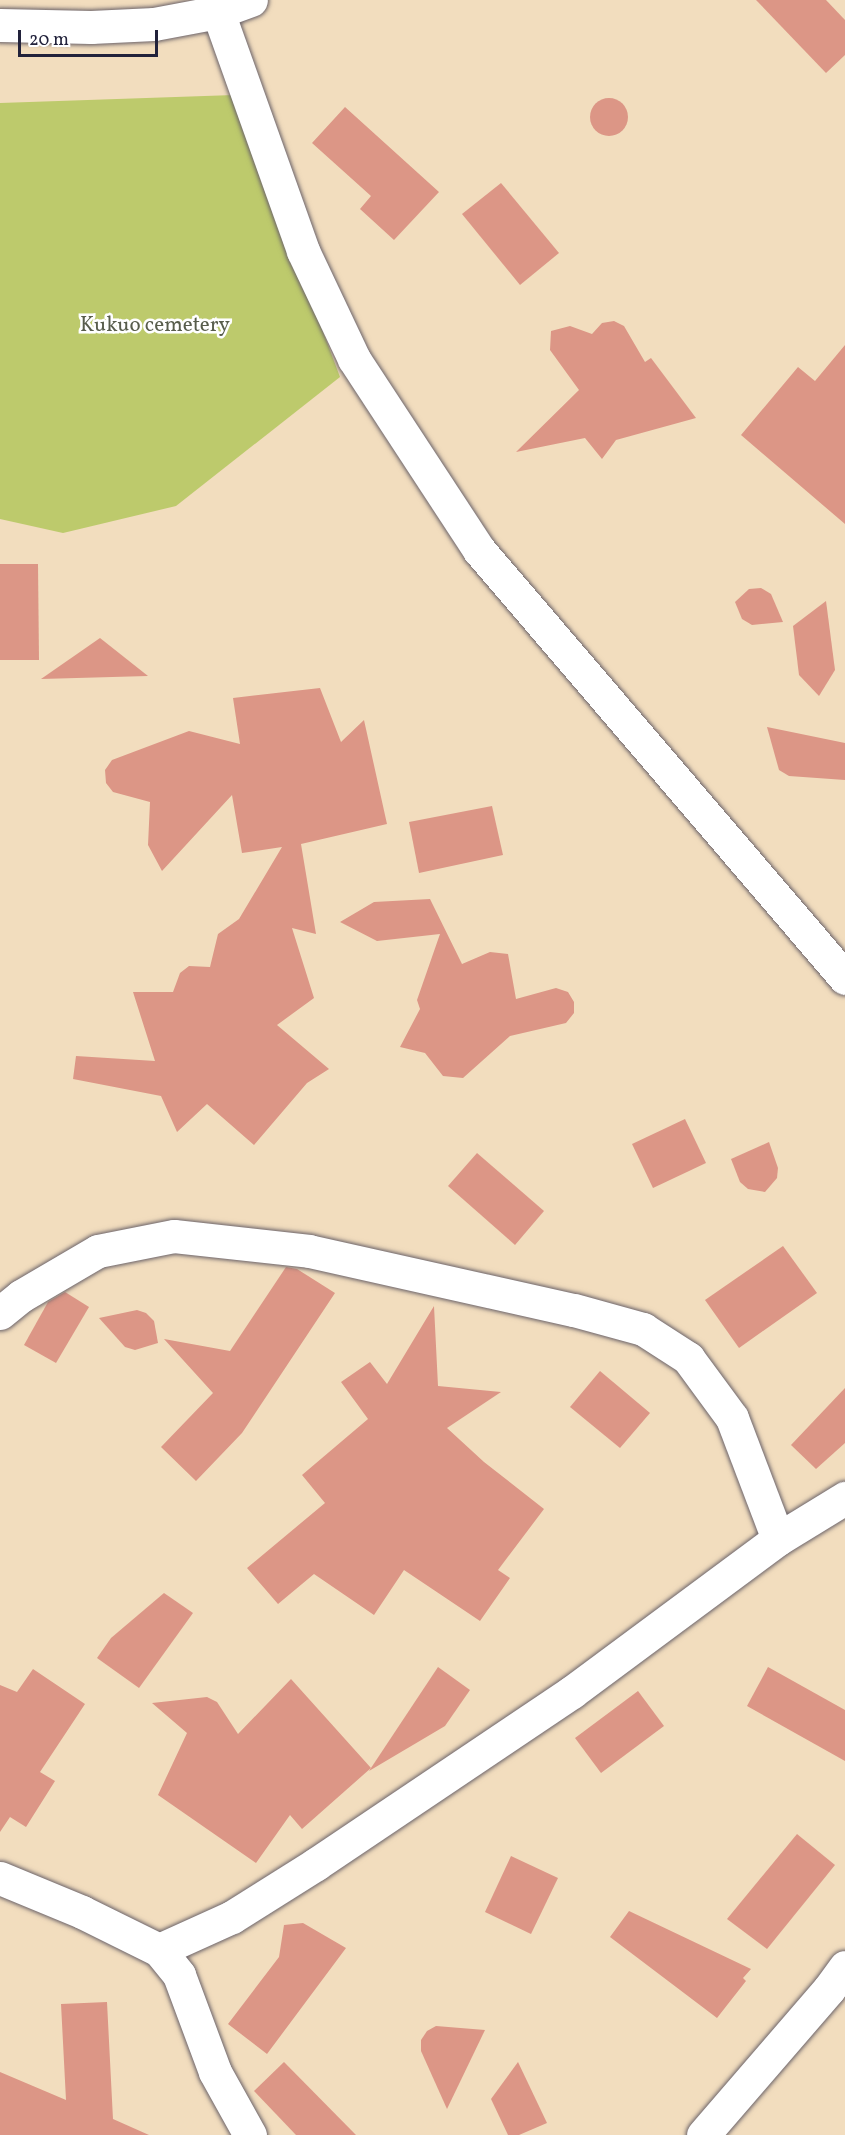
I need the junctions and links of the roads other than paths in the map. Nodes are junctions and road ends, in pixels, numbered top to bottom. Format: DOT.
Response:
graph roads {
  1 [pos="251,0"];
  2 [pos="218,12"];
  3 [pos="0,25"];
  4 [pos="845,978"];
  5 [pos="0,1313"];
  6 [pos="845,1498"];
  7 [pos="778,1539"];
  8 [pos="0,1878"];
  9 [pos="159,1950"];
  10 [pos="845,1967"];
  11 [pos="250,2135"];
  12 [pos="703,2135"];
  1 -- 2 [label="street"];
  2 -- 3 [label="street"];
  2 -- 4 [label="street"];
  5 -- 7 [label="street"];
  6 -- 7 [label="street"];
  7 -- 9 [label="street"];
  8 -- 9 [label="street"];
  9 -- 11 [label="street"];
  10 -- 12 [label="street"];
}
